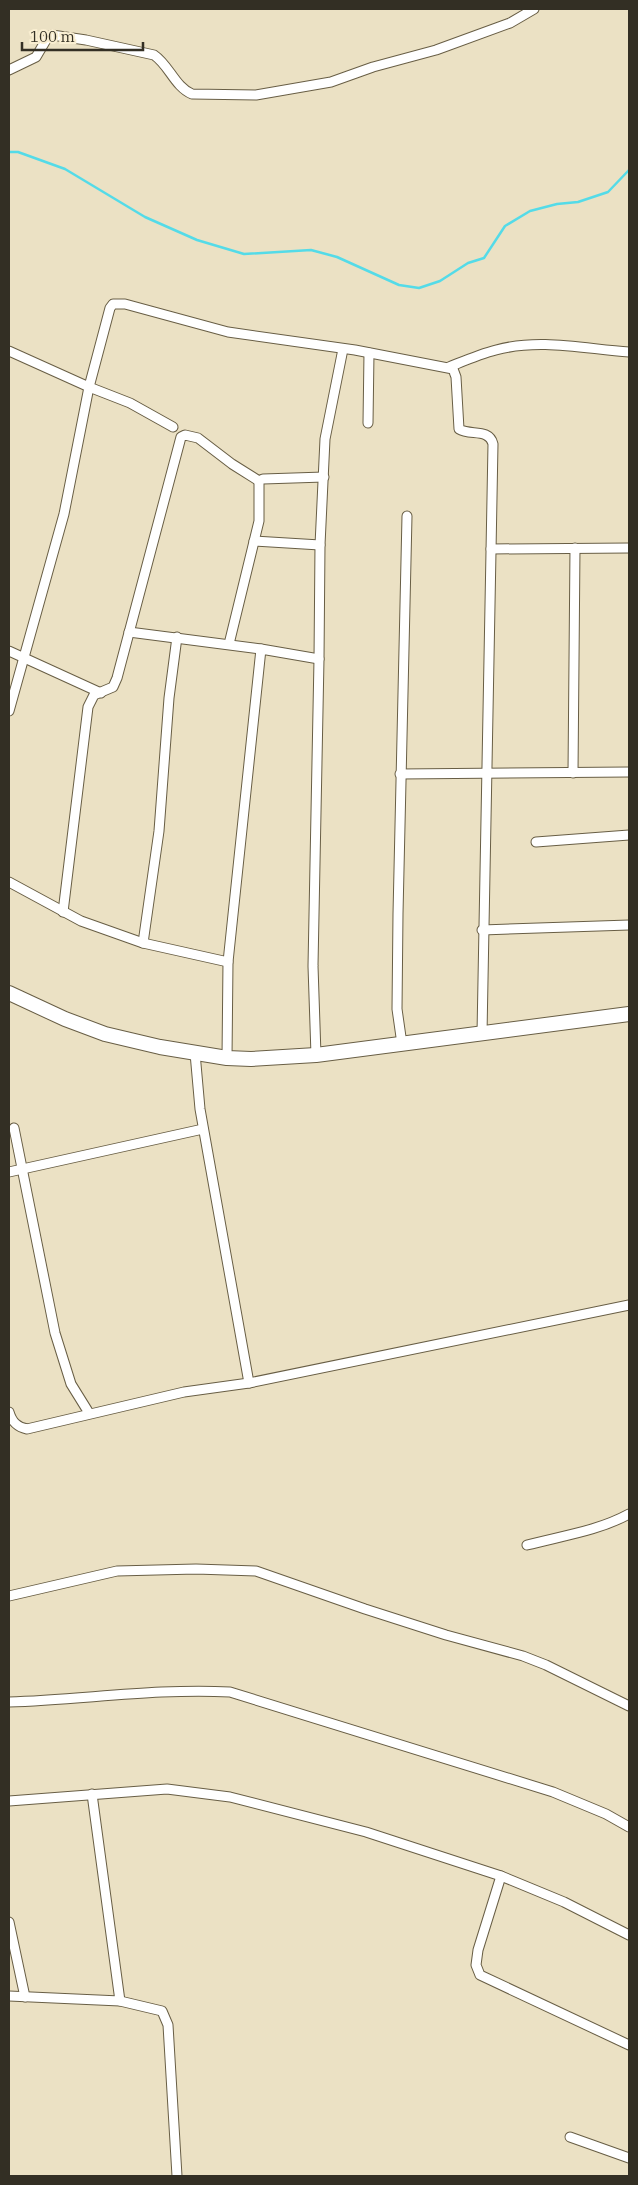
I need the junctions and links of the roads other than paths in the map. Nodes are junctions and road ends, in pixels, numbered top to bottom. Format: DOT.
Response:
graph roads {
  1 [pos="534,9"];
  2 [pos="9,70"];
  3 [pos="344,348"];
  4 [pos="9,351"];
  5 [pos="629,352"];
  6 [pos="369,353"];
  7 [pos="449,367"];
  8 [pos="89,387"];
  9 [pos="368,423"];
  10 [pos="173,427"];
  11 [pos="324,477"];
  12 [pos="259,481"];
  13 [pos="407,516"];
  14 [pos="254,541"];
  15 [pos="320,545"];
  16 [pos="575,548"];
  17 [pos="629,548"];
  18 [pos="491,549"];
  19 [pos="129,632"];
  20 [pos="177,637"];
  21 [pos="229,644"];
  22 [pos="261,649"];
  23 [pos="9,651"];
  24 [pos="22,658"];
  25 [pos="320,659"];
  26 [pos="101,693"];
  27 [pos="9,711"];
  28 [pos="629,772"];
  29 [pos="573,773"];
  30 [pos="400,774"];
  31 [pos="487,774"];
  32 [pos="629,835"];
  33 [pos="536,842"];
  34 [pos="9,882"];
  35 [pos="63,912"];
  36 [pos="629,925"];
  37 [pos="482,930"];
  38 [pos="143,943"];
  39 [pos="228,962"];
  40 [pos="9,993"];
  41 [pos="629,1014"];
  42 [pos="482,1034"];
  43 [pos="402,1044"];
  44 [pos="195,1053"];
  45 [pos="316,1056"];
  46 [pos="227,1058"];
  47 [pos="14,1128"];
  48 [pos="203,1129"];
  49 [pos="22,1170"];
  50 [pos="9,1172"];
  51 [pos="629,1305"];
  52 [pos="249,1382"];
  53 [pos="9,1412"];
  54 [pos="89,1413"];
  55 [pos="629,1514"];
  56 [pos="527,1545"];
  57 [pos="9,1596"];
  58 [pos="9,1702"];
  59 [pos="629,1706"];
  60 [pos="92,1794"];
  61 [pos="9,1801"];
  62 [pos="629,1827"];
  63 [pos="501,1876"];
  64 [pos="9,1922"];
  65 [pos="629,1935"];
  66 [pos="9,1996"];
  67 [pos="25,1997"];
  68 [pos="120,2001"];
  69 [pos="629,2045"];
  70 [pos="570,2137"];
  71 [pos="629,2158"];
  72 [pos="176,2176"];
  1 -- 2 [label="street"];
  3 -- 6 [label="street"];
  3 -- 8 [label="street"];
  3 -- 11 [label="street"];
  4 -- 8 [label="street"];
  5 -- 7 [label="street"];
  6 -- 7 [label="street"];
  6 -- 9 [label="street"];
  7 -- 18 [label="street"];
  8 -- 10 [label="street"];
  8 -- 24 [label="street"];
  11 -- 12 [label="street"];
  11 -- 15 [label="street"];
  12 -- 14 [label="street"];
  12 -- 19 [label="street"];
  13 -- 30 [label="street"];
  14 -- 15 [label="street"];
  14 -- 21 [label="street"];
  15 -- 25 [label="street"];
  16 -- 17 [label="street"];
  16 -- 18 [label="street"];
  16 -- 29 [label="street"];
  18 -- 31 [label="street"];
  19 -- 20 [label="street"];
  19 -- 26 [label="street"];
  20 -- 21 [label="street"];
  20 -- 38 [label="street"];
  21 -- 22 [label="street"];
  22 -- 25 [label="street"];
  22 -- 39 [label="street"];
  23 -- 24 [label="street"];
  24 -- 26 [label="street"];
  24 -- 27 [label="street"];
  25 -- 45 [label="street"];
  26 -- 35 [label="street"];
  28 -- 29 [label="street"];
  29 -- 31 [label="street"];
  30 -- 31 [label="street"];
  30 -- 43 [label="street"];
  31 -- 37 [label="street"];
  32 -- 33 [label="street"];
  34 -- 35 [label="street"];
  35 -- 38 [label="street"];
  36 -- 37 [label="street"];
  37 -- 42 [label="street"];
  38 -- 39 [label="street"];
  39 -- 46 [label="street"];
  40 -- 44 [label="street"];
  41 -- 42 [label="street"];
  42 -- 43 [label="street"];
  43 -- 45 [label="street"];
  44 -- 46 [label="street"];
  44 -- 48 [label="street"];
  45 -- 46 [label="street"];
  47 -- 49 [label="street"];
  48 -- 49 [label="street"];
  48 -- 52 [label="street"];
  49 -- 50 [label="street"];
  49 -- 54 [label="street"];
  51 -- 52 [label="street"];
  52 -- 54 [label="street"];
  53 -- 54 [label="street"];
  55 -- 56 [label="street"];
  57 -- 59 [label="street"];
  58 -- 62 [label="street"];
  60 -- 61 [label="street"];
  60 -- 63 [label="street"];
  60 -- 68 [label="street"];
  63 -- 65 [label="street"];
  63 -- 69 [label="street"];
  64 -- 67 [label="street"];
  66 -- 67 [label="street"];
  67 -- 68 [label="street"];
  68 -- 72 [label="street"];
  70 -- 71 [label="street"];
}
